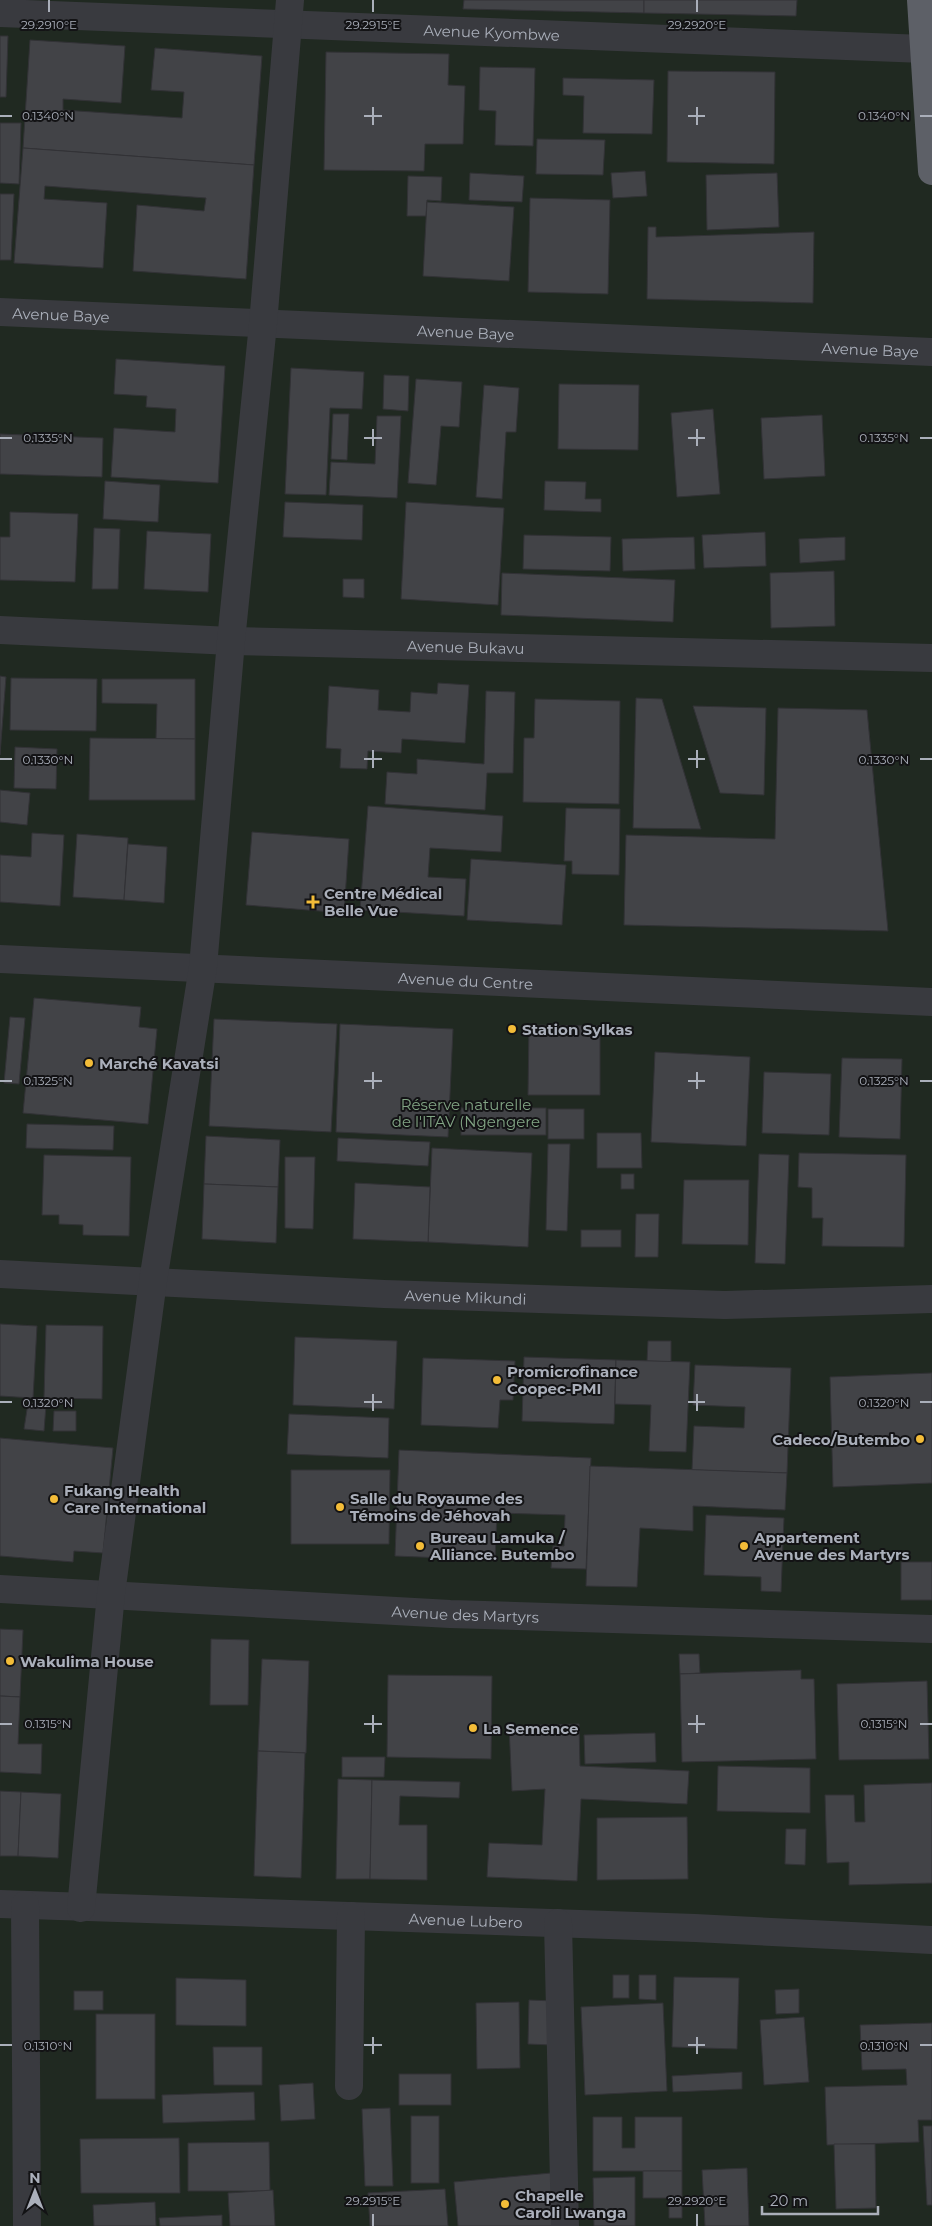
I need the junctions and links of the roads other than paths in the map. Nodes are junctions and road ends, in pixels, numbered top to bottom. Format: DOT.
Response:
graph roads {
  1 [pos="922,0"];
  2 [pos="289,12"];
  3 [pos="0,13"];
  4 [pos="924,49"];
  5 [pos="932,171"];
  6 [pos="0,312"];
  7 [pos="263,324"];
  8 [pos="932,352"];
  9 [pos="0,630"];
  10 [pos="231,641"];
  11 [pos="932,658"];
  12 [pos="0,959"];
  13 [pos="203,967"];
  14 [pos="932,1002"];
  15 [pos="0,1274"];
  16 [pos="153,1281"];
  17 [pos="932,1299"];
  18 [pos="0,1589"];
  19 [pos="111,1594"];
  20 [pos="932,1629"];
  21 [pos="13,1904"];
  22 [pos="82,1908"];
  23 [pos="351,1916"];
  24 [pos="558,1923"];
  25 [pos="932,1940"];
  26 [pos="350,2086"];
  27 [pos="27,2226"];
  28 [pos="566,2226"];
  1 -- 4 [label="highway"];
  2 -- 3 [label="street, Avenue Kyombwe"];
  2 -- 4 [label="street, Avenue Kyombwe"];
  2 -- 7 [label="street"];
  4 -- 5 [label="highway"];
  6 -- 7 [label="street, Avenue Baye"];
  7 -- 8 [label="street, Avenue Baye"];
  7 -- 10 [label="street"];
  9 -- 10 [label="street, Avenue Bukavu"];
  10 -- 11 [label="street, Avenue Bukavu"];
  10 -- 13 [label="street"];
  12 -- 13 [label="street, Avenue du Centre"];
  13 -- 14 [label="street, Avenue du Centre"];
  13 -- 16 [label="street"];
  15 -- 16 [label="street, Avenue Mikundi"];
  16 -- 17 [label="street, Avenue Mikundi"];
  16 -- 19 [label="street"];
  18 -- 19 [label="street, Avenue des Martyrs"];
  19 -- 20 [label="street, Avenue des Martyrs"];
  19 -- 22 [label="street"];
  21 -- 22 [label="street, Avenue Lubero"];
  21 -- 27 [label="street"];
  22 -- 23 [label="street, Avenue Lubero"];
  23 -- 24 [label="street, Avenue Lubero"];
  23 -- 26 [label="street"];
  24 -- 25 [label="street, Avenue Lubero"];
  24 -- 28 [label="street"];
}
